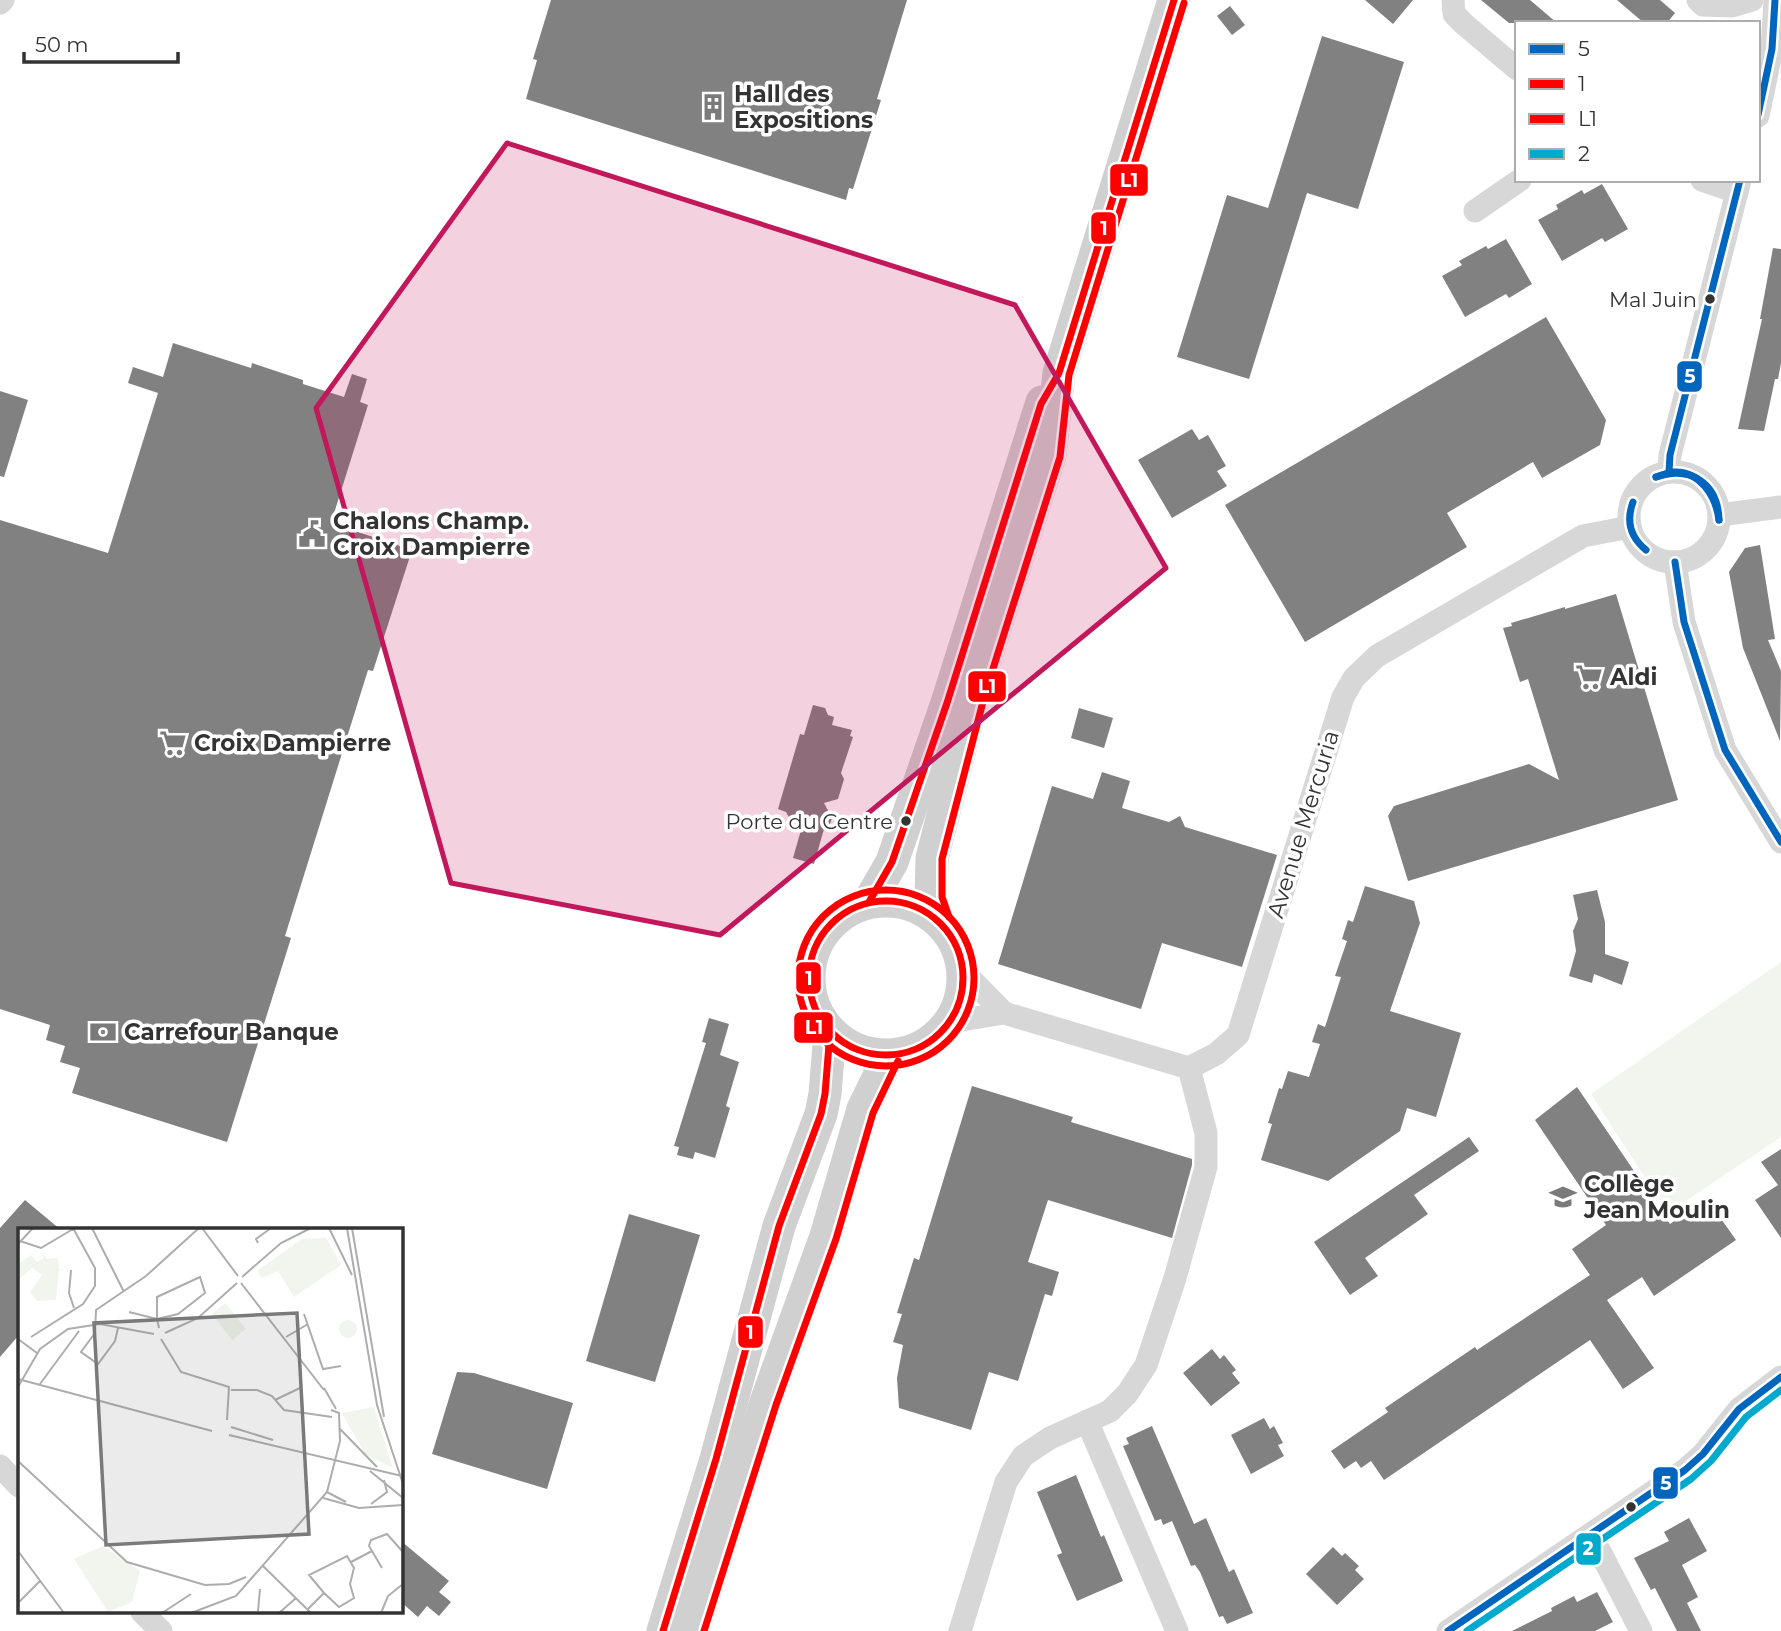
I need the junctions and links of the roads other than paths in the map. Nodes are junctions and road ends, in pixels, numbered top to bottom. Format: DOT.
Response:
graph roads {
  1 [pos="1174,0"];
  2 [pos="1453,0"];
  3 [pos="1698,0"];
  4 [pos="1752,0"];
  5 [pos="1775,0"];
  6 [pos="1515,67"];
  7 [pos="1760,106"];
  8 [pos="1517,182"];
  9 [pos="1714,182"];
  10 [pos="1738,186"];
  11 [pos="1475,211"];
  12 [pos="1059,373"];
  13 [pos="1669,472"];
  14 [pos="1781,507"];
  15 [pos="1719,515"];
  16 [pos="1630,527"];
  17 [pos="1675,562"];
  18 [pos="1781,842"];
  19 [pos="869,902"];
  20 [pos="939,921"];
  21 [pos="962,970"];
  22 [pos="1004,1013"];
  23 [pos="950,1022"];
  24 [pos="830,1032"];
  25 [pos="888,1056"];
  26 [pos="1189,1068"];
  27 [pos="1781,1377"];
  28 [pos="1087,1421"];
  29 [pos="0,1466"];
  30 [pos="18,1485"];
  31 [pos="1591,1534"];
  32 [pos="144,1614"];
  33 [pos="161,1631"];
  34 [pos="663,1631"];
  35 [pos="693,1631"];
  36 [pos="960,1631"];
  37 [pos="1177,1631"];
  38 [pos="1448,1631"];
  39 [pos="1642,1631"];
  1 -- 12 [label="main road"];
  2 -- 6 [label="street"];
  3 -- 4 [label="street"];
  5 -- 7 [label="street"];
  8 -- 11 [label="street"];
  9 -- 10 [label="street"];
  10 -- 13 [label="street"];
  12 -- 19 [label="main road"];
  12 -- 20 [label="main road"];
  13 -- 15 [label="street"];
  13 -- 16 [label="street"];
  14 -- 15 [label="street"];
  15 -- 17 [label="street"];
  16 -- 17 [label="street"];
  16 -- 26 [label="street, Avenue Mercuria"];
  17 -- 18 [label="street"];
  19 -- 20 [label="main road"];
  19 -- 24 [label="main road"];
  20 -- 21 [label="main road"];
  21 -- 22 [label="street"];
  21 -- 23 [label="main road"];
  22 -- 23 [label="street"];
  22 -- 26 [label="street"];
  23 -- 25 [label="main road"];
  24 -- 25 [label="main road"];
  24 -- 34 [label="main road"];
  25 -- 35 [label="main road"];
  26 -- 28 [label="street"];
  27 -- 31 [label="street"];
  28 -- 36 [label="street"];
  28 -- 37 [label="street"];
  29 -- 30 [label="street"];
  31 -- 38 [label="street"];
  31 -- 39 [label="street"];
  32 -- 33 [label="street"];
}
